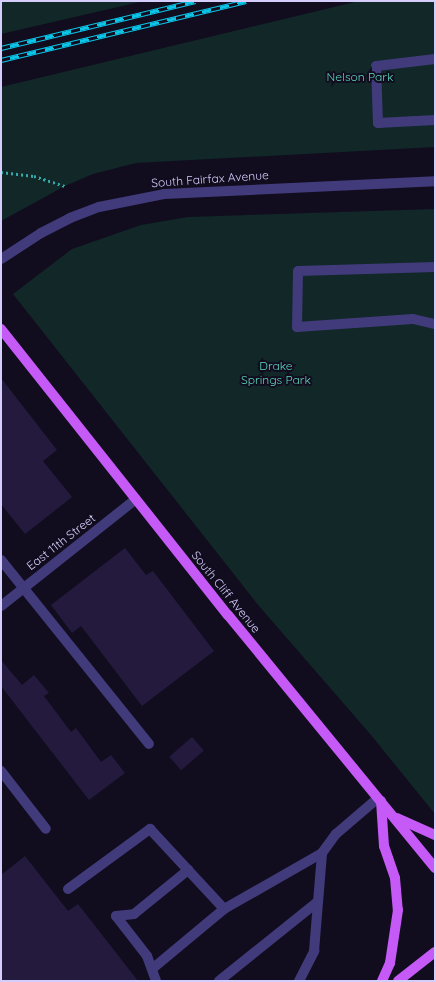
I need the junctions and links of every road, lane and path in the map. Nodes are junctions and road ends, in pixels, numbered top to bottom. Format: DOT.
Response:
graph roads {
  1 [pos="435,59"];
  2 [pos="435,120"];
  3 [pos="1,172"];
  4 [pos="435,181"];
  5 [pos="65,186"];
  6 [pos="1,259"];
  7 [pos="435,267"];
  8 [pos="435,324"];
  9 [pos="1,329"];
  10 [pos="136,499"];
  11 [pos="1,560"];
  12 [pos="23,588"];
  13 [pos="1,606"];
  14 [pos="149,744"];
  15 [pos="1,771"];
  16 [pos="379,799"];
  17 [pos="392,815"];
  18 [pos="46,829"];
  19 [pos="435,836"];
  20 [pos="322,853"];
  21 [pos="435,868"];
  22 [pos="188,870"];
  23 [pos="68,889"];
  24 [pos="316,903"];
  25 [pos="224,909"];
  26 [pos="435,952"];
  27 [pos="152,969"];
  28 [pos="156,981"];
  29 [pos="219,981"];
  30 [pos="299,981"];
  31 [pos="382,981"];
  32 [pos="398,981"];
  1 -- 2 [label="street"];
  3 -- 5 [label="path"];
  4 -- 6 [label="street, South Fairfax Avenue"];
  7 -- 8 [label="street"];
  9 -- 10 [label="main road, South Cliff Avenue"];
  10 -- 12 [label="street, East 11th Street"];
  10 -- 16 [label="main road, South Cliff Avenue"];
  11 -- 12 [label="street"];
  12 -- 13 [label="street, East 11th Street"];
  12 -- 14 [label="street"];
  15 -- 18 [label="street"];
  16 -- 17 [label="main road, South Cliff Avenue"];
  16 -- 20 [label="street"];
  16 -- 31 [label="main road"];
  17 -- 19 [label="main road"];
  17 -- 21 [label="main road, South Cliff Avenue"];
  20 -- 24 [label="street"];
  20 -- 25 [label="street"];
  22 -- 23 [label="street"];
  22 -- 25 [label="street"];
  22 -- 27 [label="street"];
  24 -- 29 [label="street"];
  24 -- 30 [label="street"];
  25 -- 27 [label="street"];
  26 -- 32 [label="main road"];
  27 -- 28 [label="street"];
}
